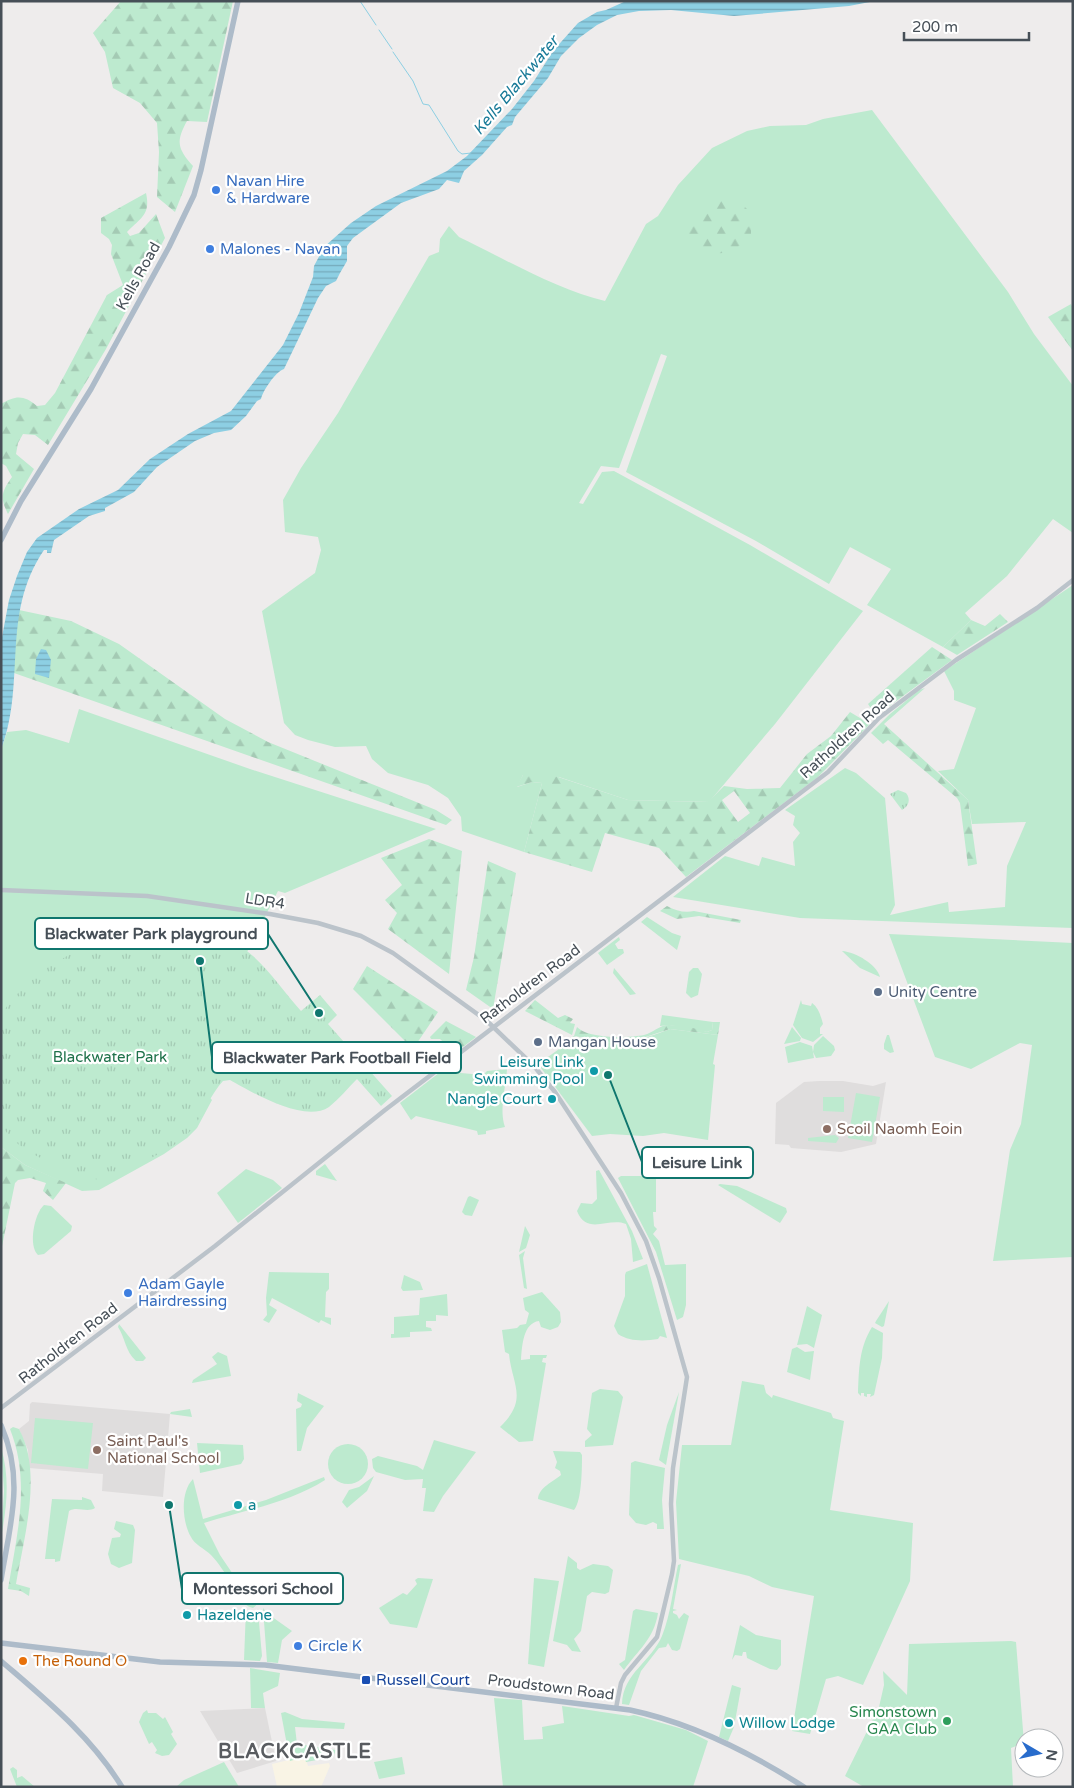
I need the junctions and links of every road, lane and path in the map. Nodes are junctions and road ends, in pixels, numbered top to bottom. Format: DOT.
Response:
graph roads {
  1 [pos="238,1"];
  2 [pos="1,540"];
  3 [pos="1073,580"];
  4 [pos="1,890"];
  5 [pos="494,1027"];
  6 [pos="1,1408"];
  7 [pos="1,1425"];
  8 [pos="1,1580"];
  9 [pos="1,1643"];
  10 [pos="10,1646"];
  11 [pos="1,1647"];
  12 [pos="1,1661"];
  13 [pos="616,1708"];
  14 [pos="122,1787"];
  15 [pos="804,1787"];
  1 -- 2 [label="main road, Kells Road"];
  3 -- 5 [label="street, Ratholdren Road"];
  4 -- 5 [label="street, LDR4"];
  5 -- 6 [label="street, Ratholdren Road"];
  5 -- 13 [label="street, LDR4"];
  7 -- 8 [label="main road"];
  9 -- 10 [label="main road, Proudstown Road"];
  10 -- 11 [label="main road, Proudstown Road"];
  10 -- 13 [label="main road, Proudstown Road"];
  12 -- 14 [label="main road"];
  13 -- 15 [label="main road, Proudstown Road"];
}
